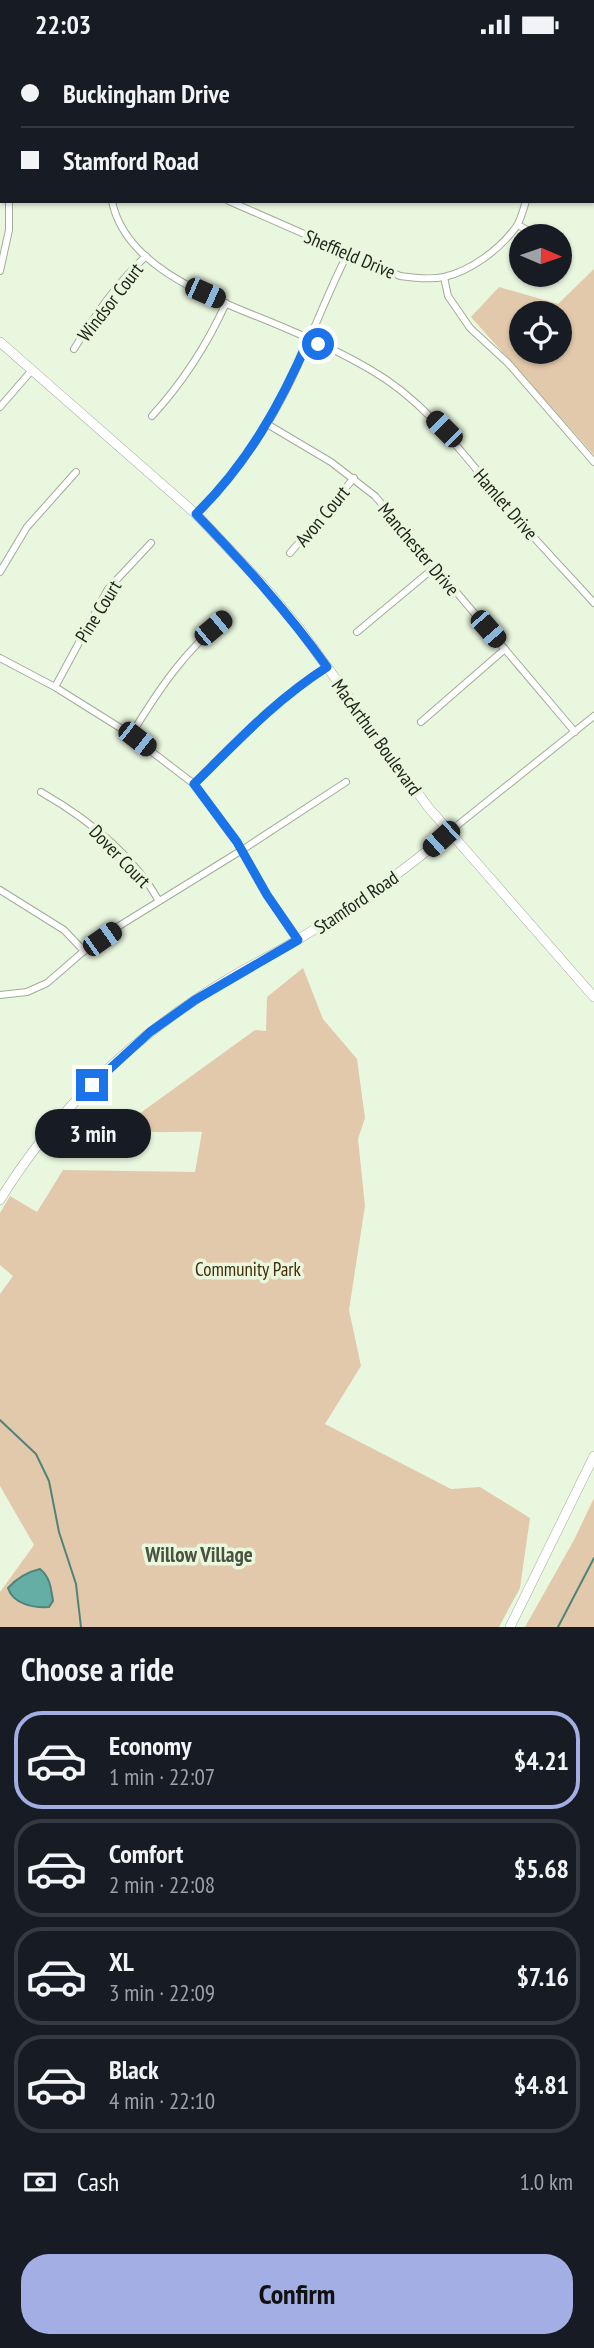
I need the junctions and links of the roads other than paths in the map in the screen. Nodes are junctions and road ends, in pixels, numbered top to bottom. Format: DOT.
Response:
graph roads {
  1 [pos="9,203"];
  2 [pos="113,203"];
  3 [pos="234,203"];
  4 [pos="525,203"];
  5 [pos="517,224"];
  6 [pos="509,233"];
  7 [pos="348,253"];
  8 [pos="146,256"];
  9 [pos="0,271"];
  10 [pos="444,277"];
  11 [pos="226,303"];
  12 [pos="309,338"];
  13 [pos="0,342"];
  14 [pos="74,349"];
  15 [pos="32,370"];
  16 [pos="0,407"];
  17 [pos="152,417"];
  18 [pos="267,424"];
  19 [pos="594,462"];
  20 [pos="76,472"];
  21 [pos="354,478"];
  22 [pos="196,514"];
  23 [pos="151,543"];
  24 [pos="290,553"];
  25 [pos="435,567"];
  26 [pos="0,572"];
  27 [pos="594,603"];
  28 [pos="225,618"];
  29 [pos="357,632"];
  30 [pos="505,649"];
  31 [pos="0,658"];
  32 [pos="327,667"];
  33 [pos="55,687"];
  34 [pos="594,716"];
  35 [pos="421,722"];
  36 [pos="575,733"];
  37 [pos="131,734"];
  38 [pos="345,782"];
  39 [pos="194,784"];
  40 [pos="41,792"];
  41 [pos="449,832"];
  42 [pos="242,851"];
  43 [pos="0,891"];
  44 [pos="159,901"];
  45 [pos="298,940"];
  46 [pos="84,951"];
  47 [pos="0,995"];
  48 [pos="594,997"];
  49 [pos="0,1200"];
  50 [pos="594,1456"];
  51 [pos="510,1627"];
  1 -- 9 [label="street"];
  2 -- 8 [label="street, Hamlet Drive"];
  3 -- 7 [label="street, Sheffield Drive"];
  4 -- 5 [label="street, Sheffield Drive"];
  6 -- 10 [label="street, Sheffield Drive"];
  7 -- 10 [label="street, Sheffield Drive"];
  7 -- 12 [label="street"];
  8 -- 11 [label="street, Hamlet Drive"];
  8 -- 14 [label="street, Windsor Court"];
  10 -- 19 [label="street"];
  11 -- 12 [label="street, Hamlet Drive"];
  11 -- 17 [label="street"];
  12 -- 18 [label="street"];
  12 -- 27 [label="street, Hamlet Drive"];
  13 -- 15 [label="street, MacArthur Boulevard"];
  15 -- 16 [label="street"];
  15 -- 22 [label="street, MacArthur Boulevard"];
  18 -- 21 [label="street, Manchester Drive"];
  18 -- 22 [label="street"];
  20 -- 26 [label="street"];
  21 -- 24 [label="street, Avon Court"];
  21 -- 25 [label="street, Manchester Drive"];
  22 -- 32 [label="street, MacArthur Boulevard"];
  23 -- 33 [label="street, Pine Court"];
  25 -- 29 [label="street"];
  25 -- 30 [label="street, Manchester Drive"];
  28 -- 37 [label="street"];
  30 -- 35 [label="street"];
  30 -- 36 [label="street, Manchester Drive"];
  31 -- 33 [label="street"];
  32 -- 39 [label="street"];
  32 -- 41 [label="street, MacArthur Boulevard"];
  33 -- 37 [label="street"];
  34 -- 36 [label="street, Stamford Road"];
  36 -- 41 [label="street, Stamford Road"];
  37 -- 39 [label="street"];
  38 -- 42 [label="street"];
  39 -- 42 [label="street"];
  40 -- 44 [label="street, Dover Court"];
  41 -- 45 [label="street, Stamford Road"];
  41 -- 48 [label="street, MacArthur Boulevard"];
  42 -- 44 [label="street"];
  42 -- 45 [label="street"];
  43 -- 46 [label="street"];
  44 -- 46 [label="street"];
  45 -- 49 [label="street, Stamford Road"];
  46 -- 47 [label="street"];
  50 -- 51 [label="street"];
}
